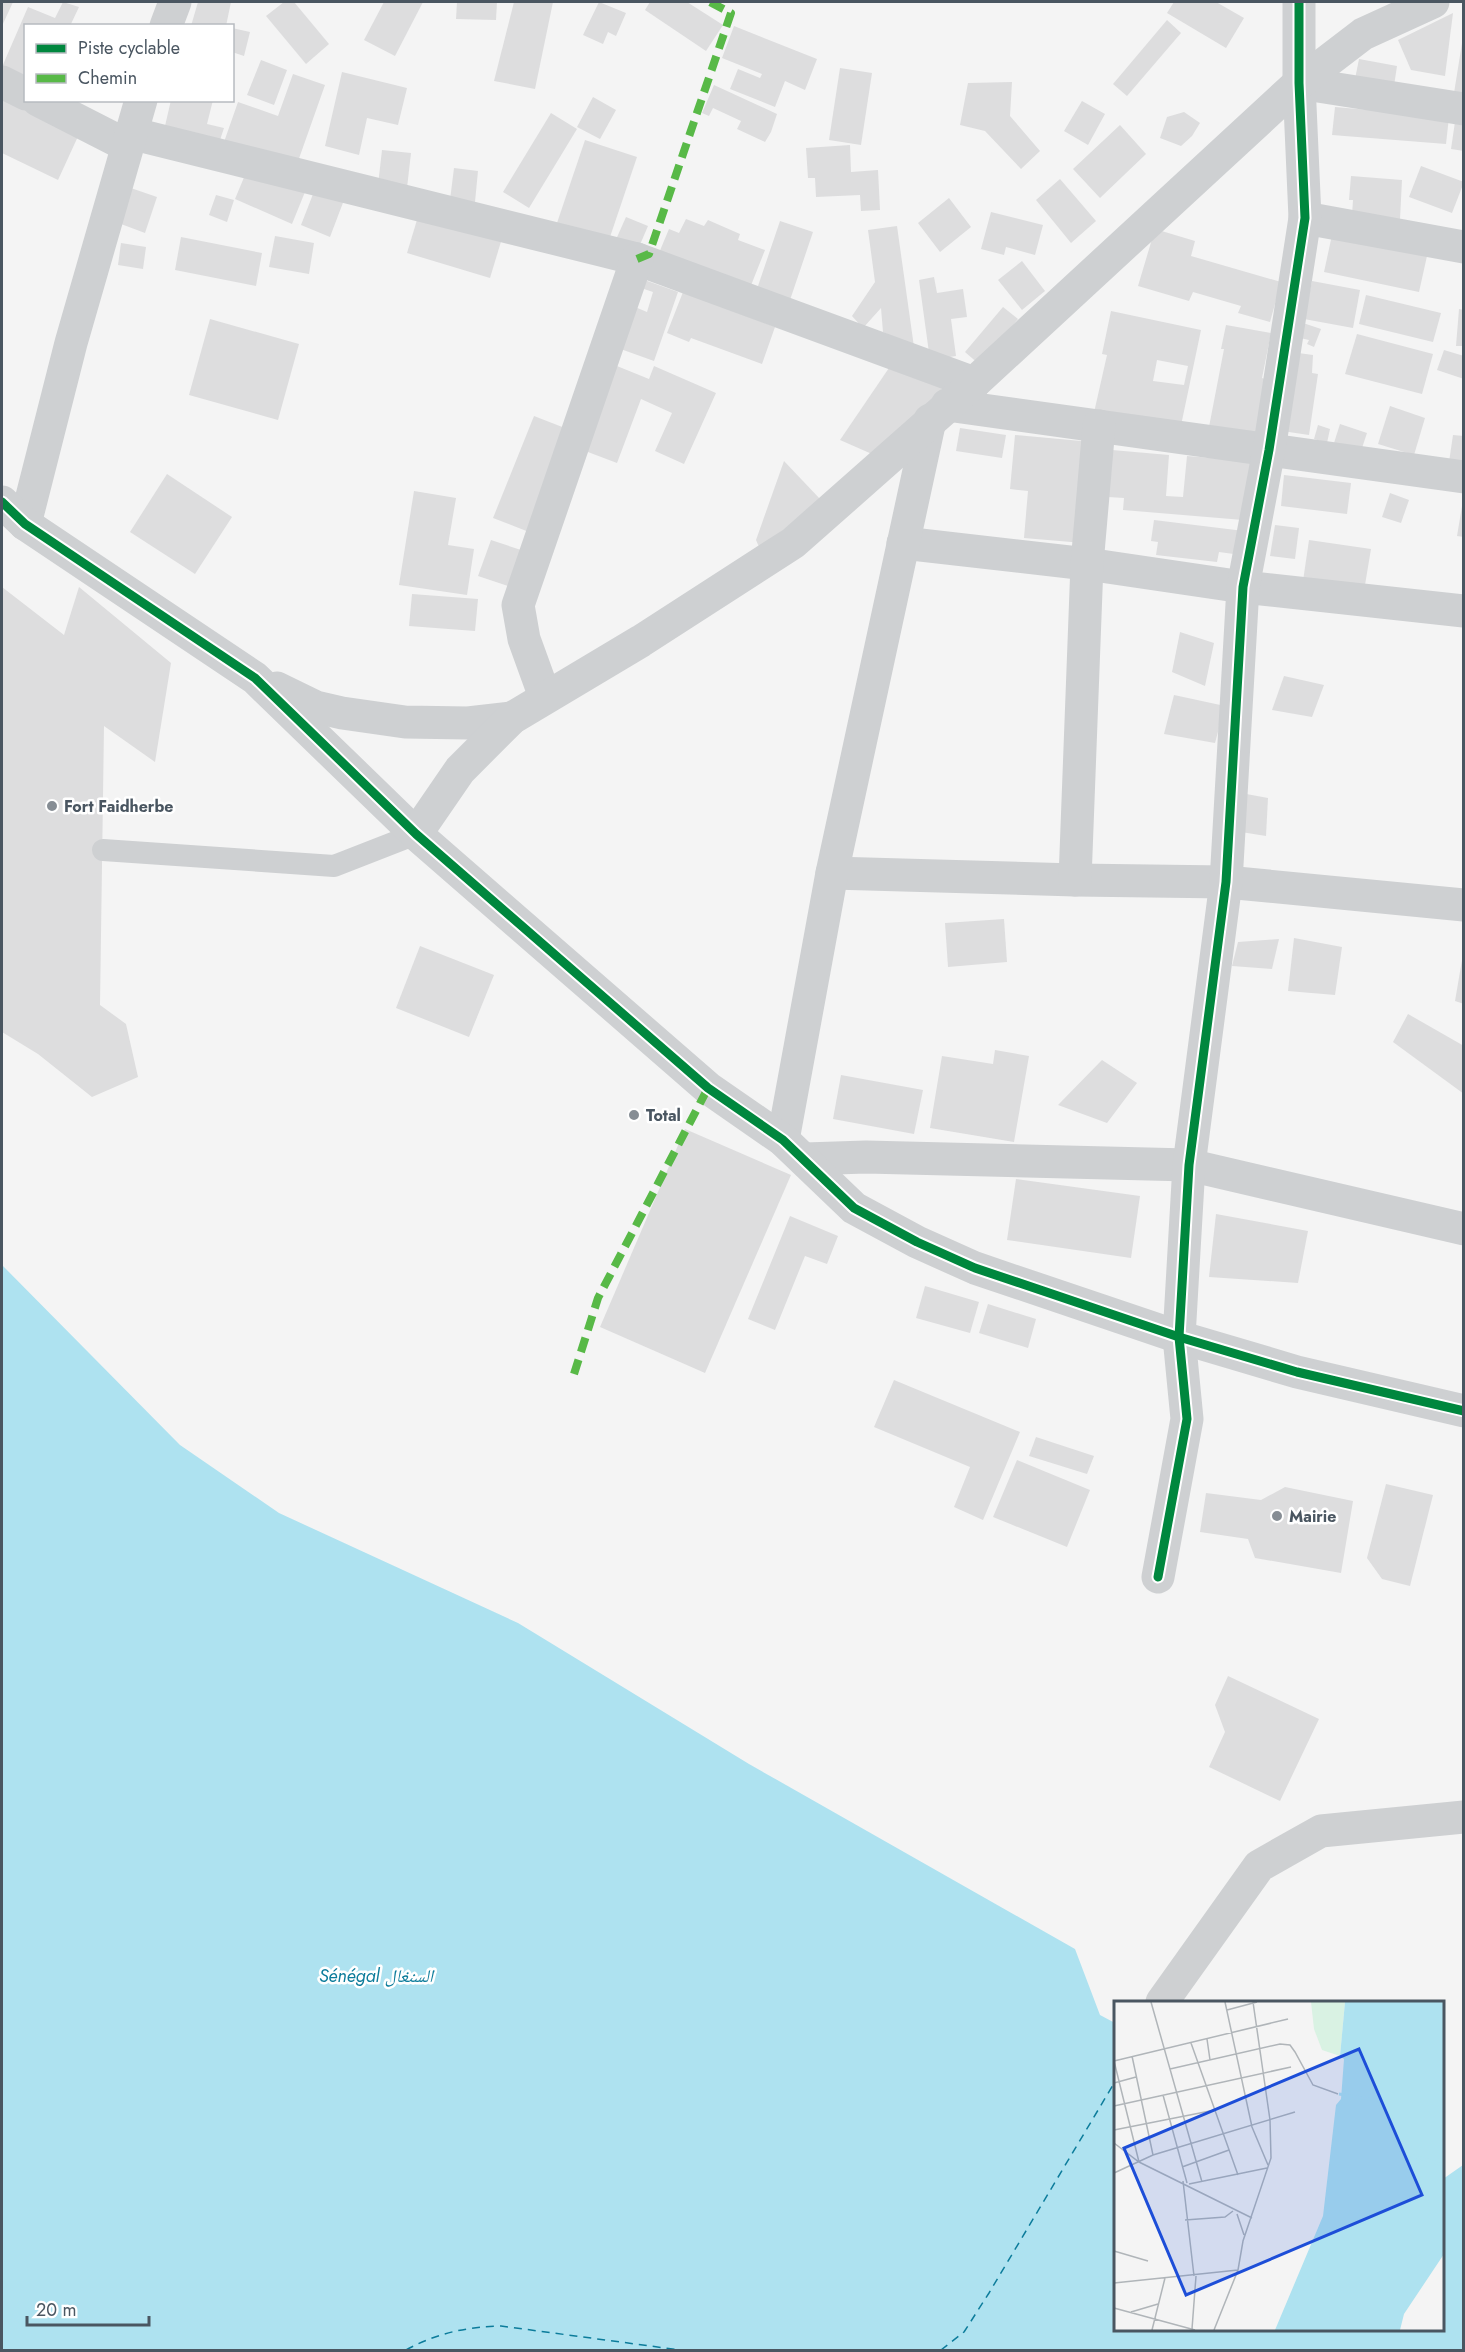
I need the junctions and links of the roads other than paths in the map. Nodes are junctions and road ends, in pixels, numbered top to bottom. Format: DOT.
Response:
graph roads {
  1 [pos="175,2"];
  2 [pos="1299,2"];
  3 [pos="1433,2"];
  4 [pos="167,24"];
  5 [pos="2,82"];
  6 [pos="1299,83"];
  7 [pos="24,93"];
  8 [pos="43,102"];
  9 [pos="140,102"];
  10 [pos="1464,109"];
  11 [pos="128,139"];
  12 [pos="1305,218"];
  13 [pos="1464,248"];
  14 [pos="637,259"];
  15 [pos="974,383"];
  16 [pos="939,412"];
  17 [pos="1099,426"];
  18 [pos="1269,450"];
  19 [pos="1464,477"];
  20 [pos="13,513"];
  21 [pos="903,543"];
  22 [pos="1087,564"];
  23 [pos="1243,587"];
  24 [pos="1464,611"];
  25 [pos="255,678"];
  26 [pos="545,697"];
  27 [pos="512,718"];
  28 [pos="416,834"];
  29 [pos="103,850"];
  30 [pos="832,873"];
  31 [pos="1075,880"];
  32 [pos="1226,882"];
  33 [pos="1464,905"];
  34 [pos="794,1150"];
  35 [pos="1189,1165"];
  36 [pos="1464,1229"];
  37 [pos="1179,1337"];
  38 [pos="1464,1411"];
  39 [pos="1158,1577"];
  40 [pos="1464,1817"];
  41 [pos="1163,2001"];
  1 -- 4 [label="street"];
  2 -- 6 [label="street"];
  3 -- 6 [label="street"];
  5 -- 7 [label="street"];
  6 -- 10 [label="street"];
  6 -- 12 [label="street"];
  6 -- 15 [label="street"];
  8 -- 11 [label="street"];
  9 -- 11 [label="street"];
  11 -- 14 [label="street"];
  11 -- 20 [label="street"];
  12 -- 13 [label="street"];
  12 -- 18 [label="street"];
  14 -- 15 [label="street"];
  14 -- 26 [label="street"];
  15 -- 16 [label="street"];
  16 -- 17 [label="street"];
  16 -- 21 [label="street"];
  16 -- 26 [label="street"];
  17 -- 18 [label="street"];
  17 -- 22 [label="street"];
  18 -- 19 [label="street"];
  18 -- 23 [label="street"];
  20 -- 25 [label="street"];
  21 -- 22 [label="street"];
  21 -- 30 [label="street"];
  22 -- 23 [label="street"];
  22 -- 31 [label="street"];
  23 -- 24 [label="street"];
  23 -- 32 [label="street"];
  25 -- 27 [label="street"];
  25 -- 28 [label="street"];
  26 -- 27 [label="street"];
  27 -- 28 [label="street"];
  28 -- 29 [label="lane"];
  28 -- 34 [label="street"];
  30 -- 31 [label="street"];
  30 -- 34 [label="street"];
  31 -- 32 [label="street"];
  32 -- 33 [label="street"];
  32 -- 35 [label="street"];
  34 -- 35 [label="street"];
  34 -- 37 [label="street"];
  35 -- 36 [label="street"];
  35 -- 37 [label="street"];
  37 -- 38 [label="street"];
  37 -- 39 [label="street"];
  40 -- 41 [label="street"];
}
